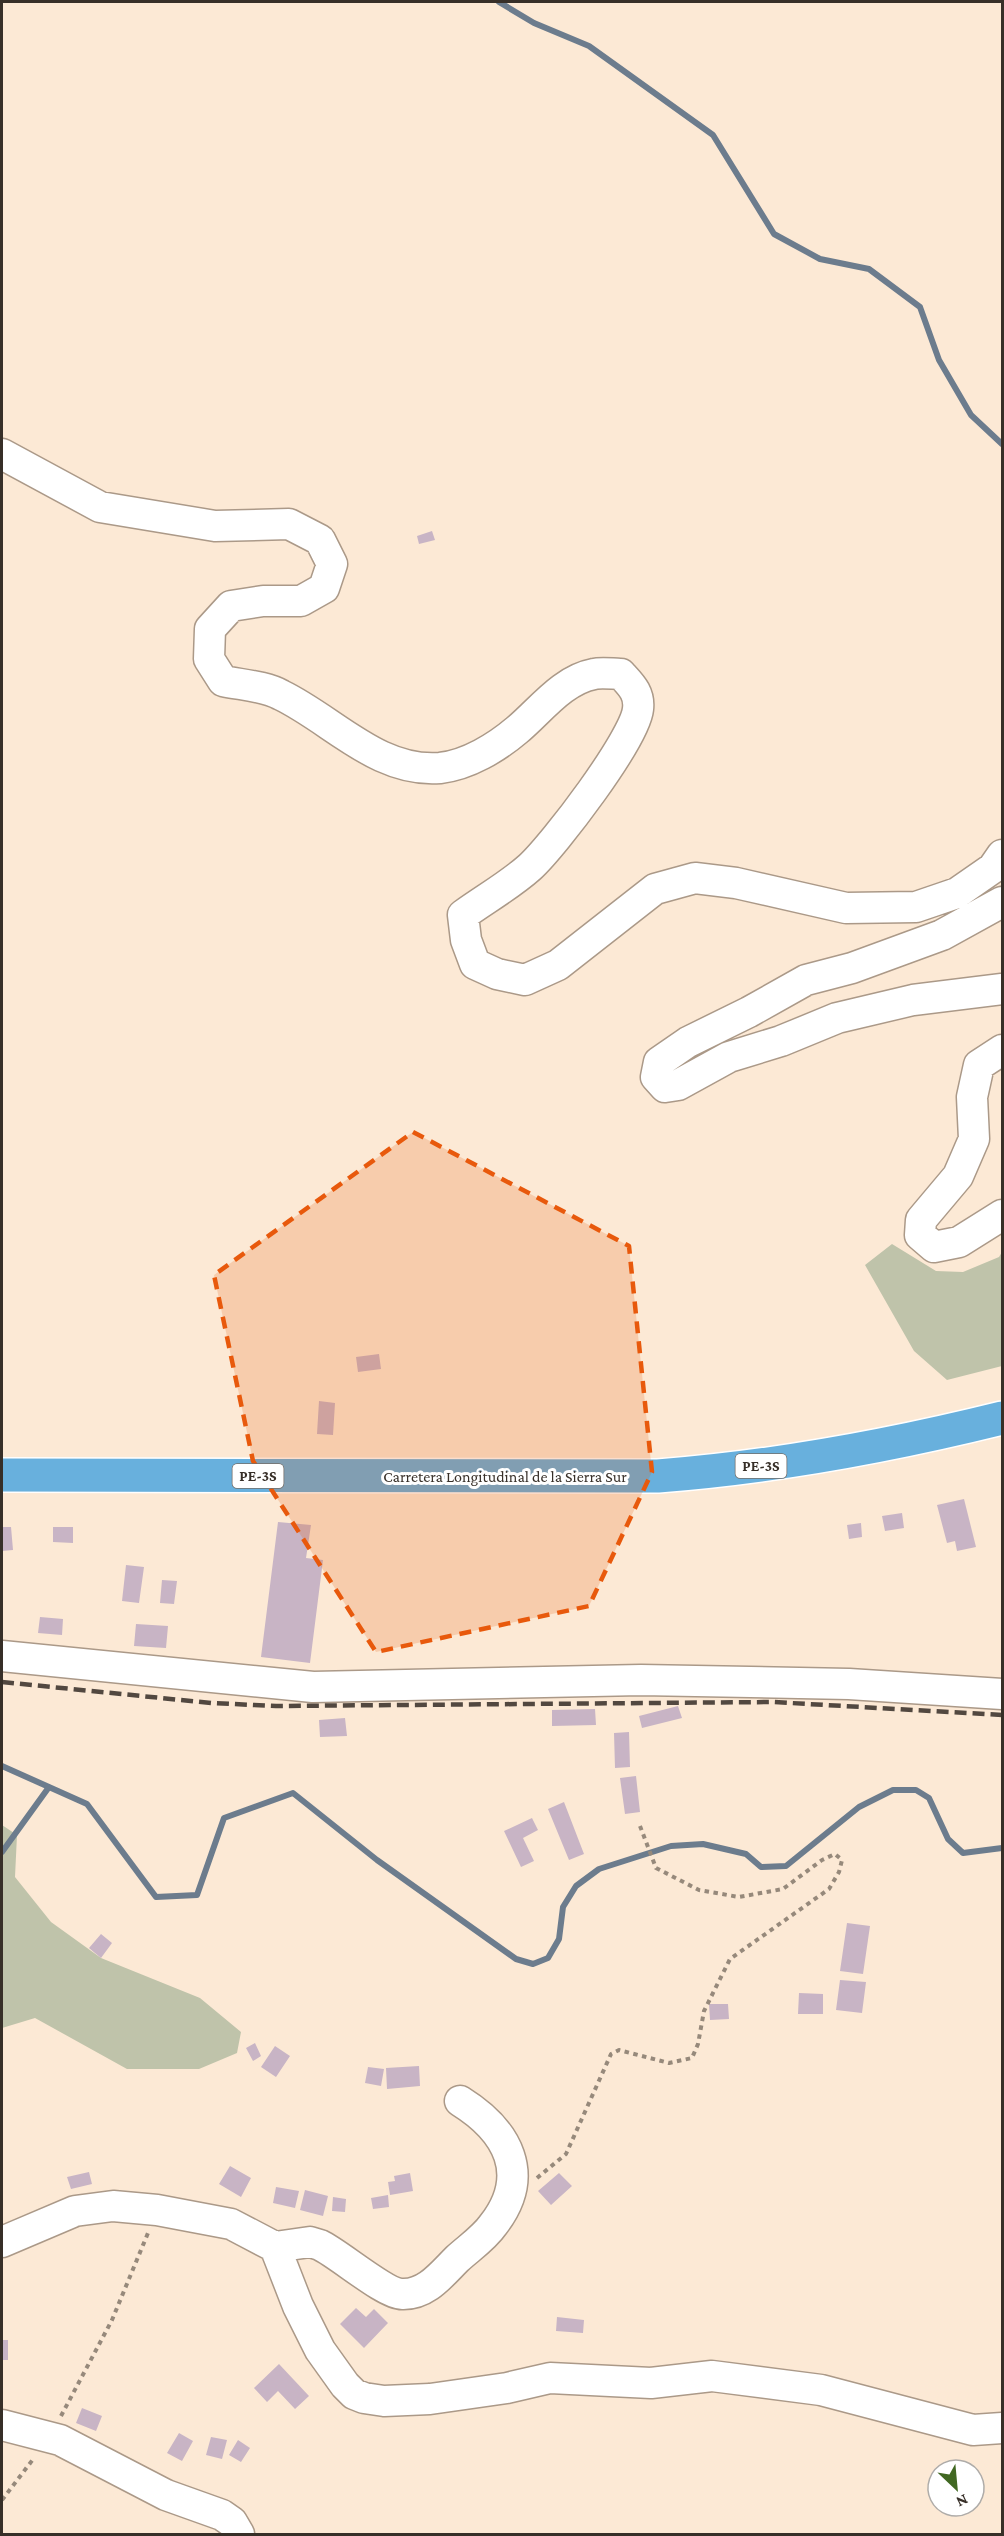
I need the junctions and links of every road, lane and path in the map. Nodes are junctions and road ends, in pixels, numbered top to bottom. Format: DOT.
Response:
graph roads {
  1 [pos="2,454"];
  2 [pos="1002,855"];
  3 [pos="1002,902"];
  4 [pos="1002,989"];
  5 [pos="1002,1050"];
  6 [pos="1002,1215"];
  7 [pos="1002,1418"];
  8 [pos="2,1476"];
  9 [pos="2,1656"];
  10 [pos="1002,1694"];
  11 [pos="640,1826"];
  12 [pos="460,2100"];
  13 [pos="507,2204"];
  14 [pos="157,2210"];
  15 [pos="2,2242"];
  16 [pos="275,2247"];
  17 [pos="2,2425"];
  18 [pos="1002,2428"];
  19 [pos="49,2437"];
  20 [pos="2,2500"];
  21 [pos="238,2535"];
  1 -- 2 [label="street"];
  3 -- 4 [label="street"];
  5 -- 6 [label="street"];
  7 -- 8 [label="highway, Carretera Longitudinal de la Sierra Sur / PE-3S"];
  9 -- 10 [label="street"];
  11 -- 13 [label="path"];
  12 -- 13 [label="street"];
  13 -- 16 [label="street"];
  14 -- 15 [label="street"];
  14 -- 16 [label="street"];
  14 -- 19 [label="path"];
  16 -- 18 [label="street"];
  17 -- 19 [label="street"];
  19 -- 20 [label="path"];
  19 -- 21 [label="street"];
}
